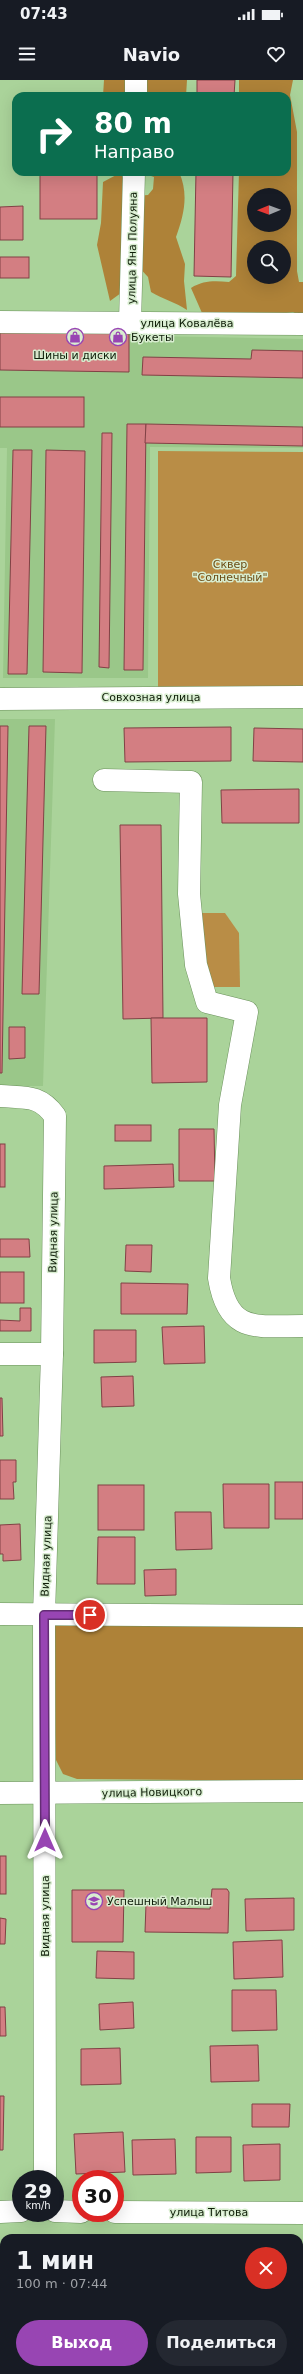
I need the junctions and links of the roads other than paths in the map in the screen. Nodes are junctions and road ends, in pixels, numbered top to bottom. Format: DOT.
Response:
graph roads {
  1 [pos="136,80"];
  2 [pos="136,92"];
  3 [pos="134,176"];
  4 [pos="0,322"];
  5 [pos="130,323"];
  6 [pos="303,324"];
  7 [pos="303,697"];
  8 [pos="0,699"];
  9 [pos="104,780"];
  10 [pos="0,1096"];
  11 [pos="303,1326"];
  12 [pos="0,1354"];
  13 [pos="52,1354"];
  14 [pos="0,1614"];
  15 [pos="44,1615"];
  16 [pos="303,1616"];
  17 [pos="303,1790"];
  18 [pos="0,1793"];
  19 [pos="45,1793"];
  20 [pos="45,2170"];
  21 [pos="0,2212"];
  22 [pos="12,2212"];
  23 [pos="124,2212"];
  24 [pos="303,2213"];
  1 -- 2 [label="street"];
  3 -- 5 [label="street, улица Яна Полуяна"];
  4 -- 5 [label="street, улица Ковалёва"];
  5 -- 6 [label="street, улица Ковалёва"];
  7 -- 8 [label="street, Совхозная улица"];
  9 -- 11 [label="street"];
  10 -- 13 [label="street, Видная улица"];
  12 -- 13 [label="street"];
  13 -- 15 [label="street, Видная улица"];
  14 -- 15 [label="street"];
  15 -- 16 [label="street"];
  15 -- 19 [label="street, Видная улица"];
  17 -- 19 [label="street, улица Новицкого"];
  18 -- 19 [label="street, улица Новицкого"];
  19 -- 20 [label="street, Видная улица"];
  21 -- 22 [label="street"];
  23 -- 24 [label="street, улица Титова"];
}
